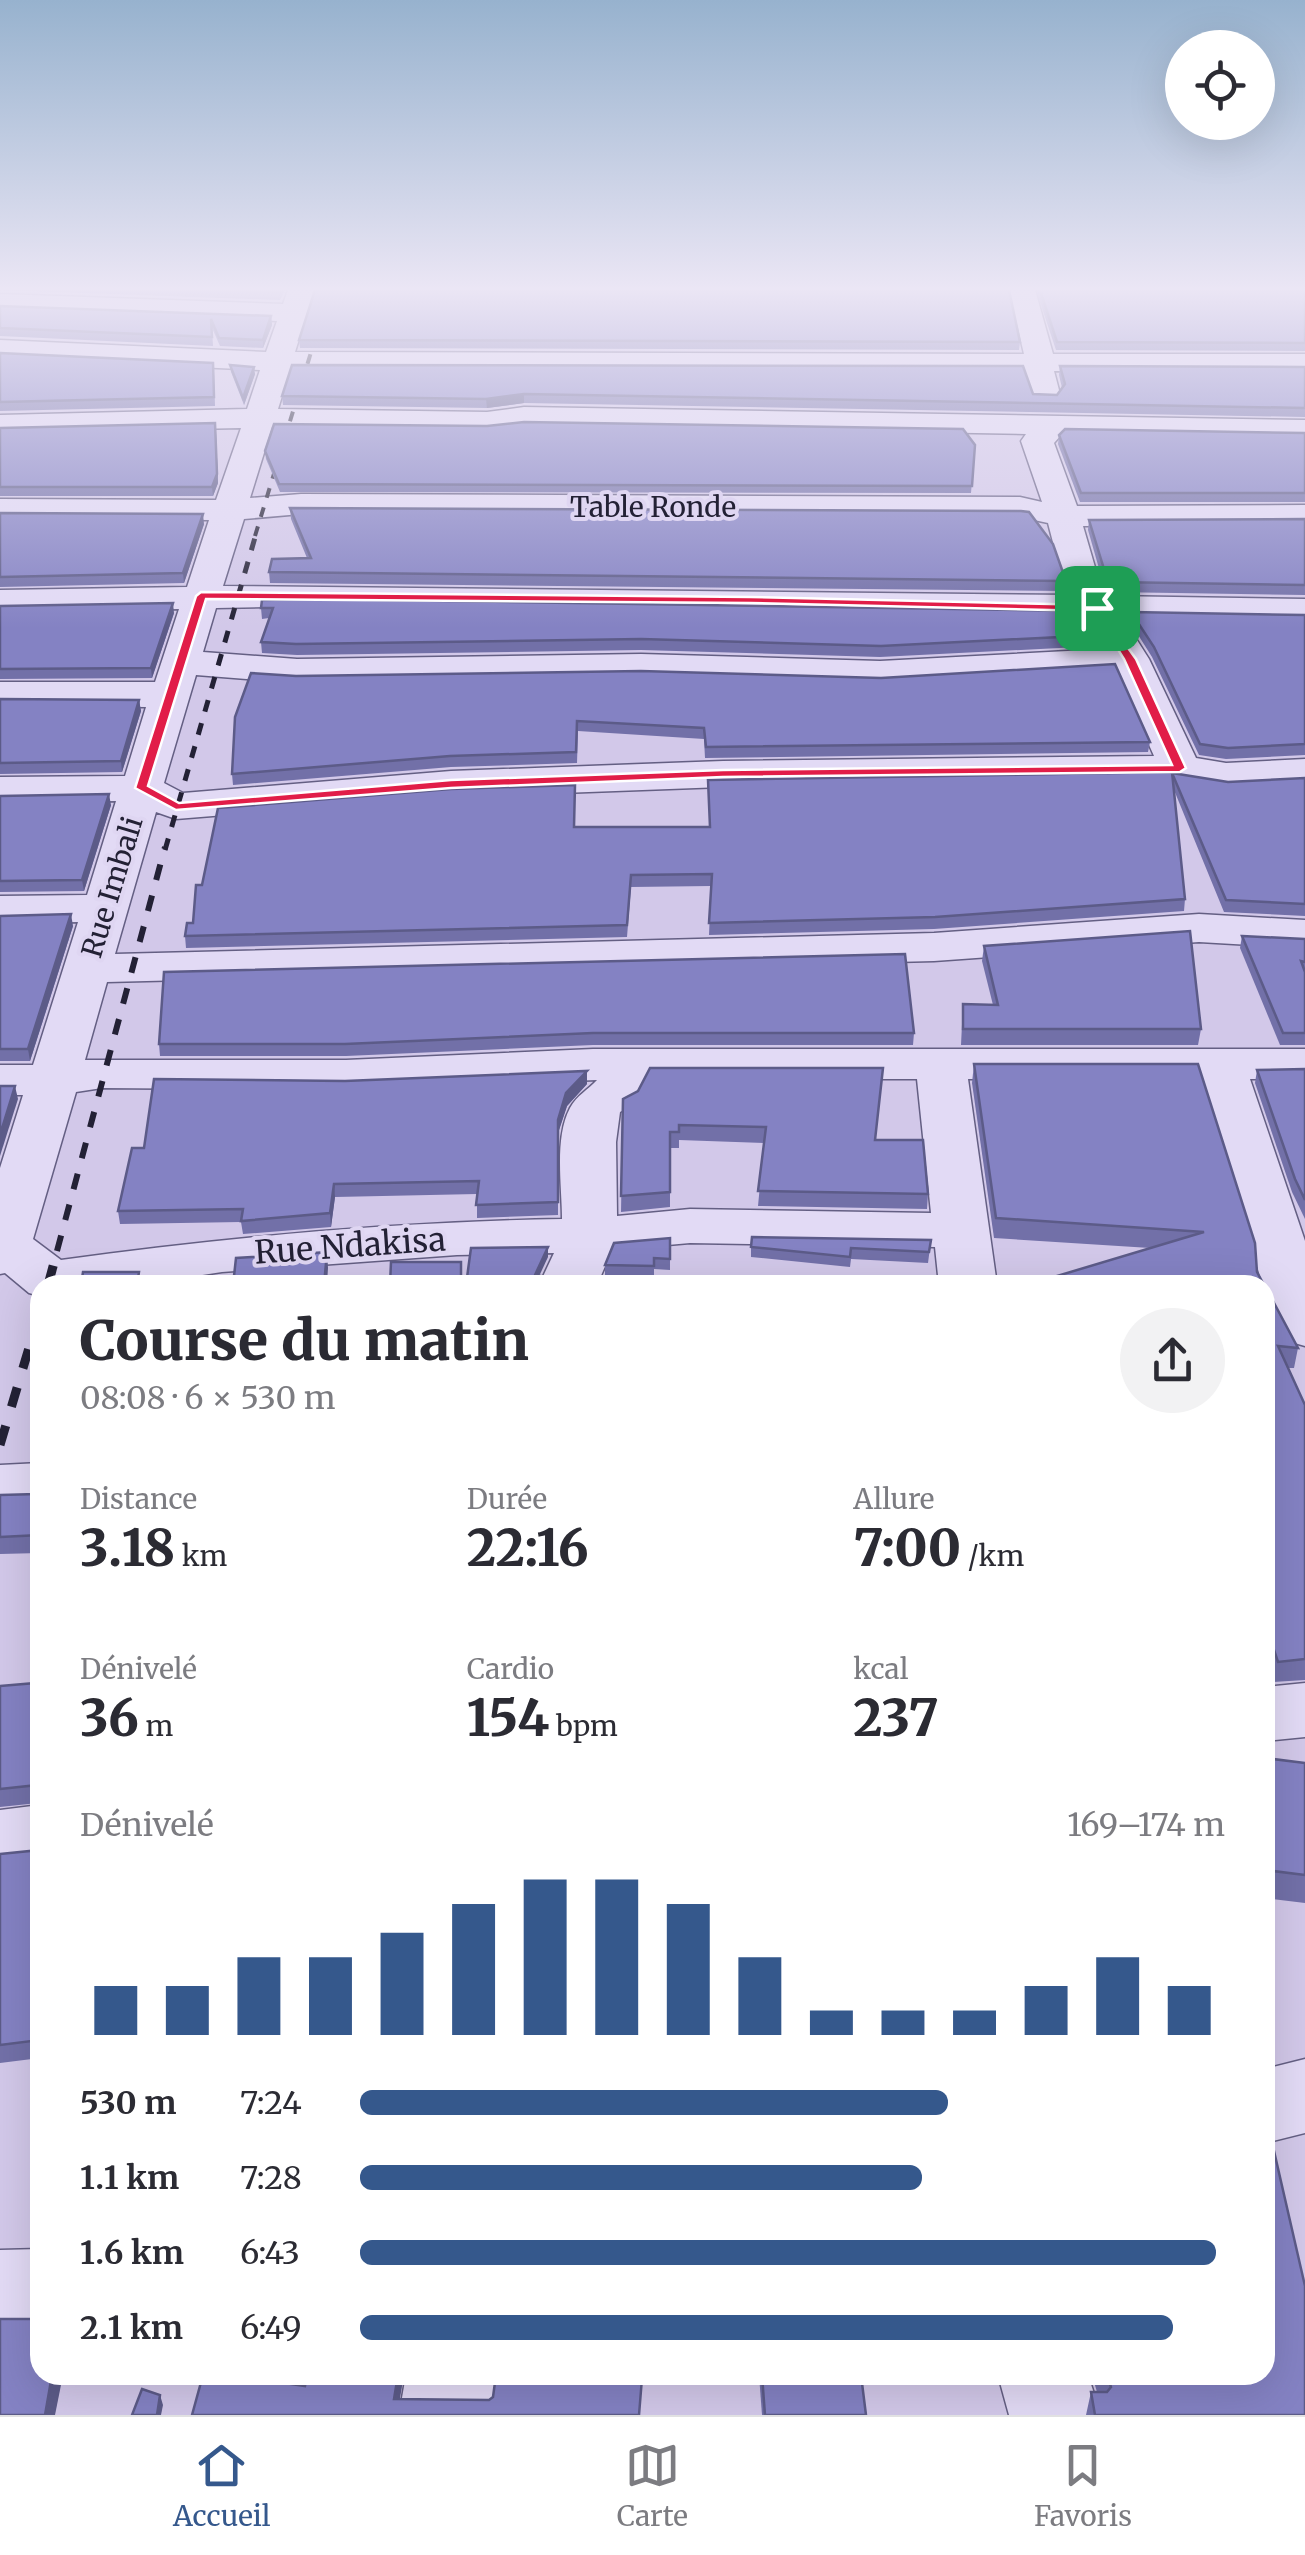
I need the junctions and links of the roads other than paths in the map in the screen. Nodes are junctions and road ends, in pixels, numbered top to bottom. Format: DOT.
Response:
graph roads {
  1 [pos="31,403"];
  2 [pos="265,403"];
  3 [pos="1047,403"];
  4 [pos="259,418"];
  5 [pos="10,423"];
  6 [pos="1053,426"];
  7 [pos="1305,428"];
  8 [pos="0,510"];
  9 [pos="230,510"];
  10 [pos="1305,515"];
  11 [pos="1060,516"];
  12 [pos="201,596"];
  13 [pos="0,600"];
  14 [pos="1097,608"];
  15 [pos="1305,610"];
  16 [pos="1130,659"];
  17 [pos="176,677"];
  18 [pos="0,694"];
  19 [pos="1180,768"];
  20 [pos="1305,772"];
  21 [pos="142,788"];
  22 [pos="0,790"];
  23 [pos="106,908"];
  24 [pos="0,910"];
  25 [pos="1305,934"];
  26 [pos="88,966"];
  27 [pos="593,1064"];
  28 [pos="1219,1064"];
  29 [pos="1305,1064"];
  30 [pos="941,1066"];
  31 [pos="0,1080"];
  32 [pos="52,1080"];
  33 [pos="962,1230"];
  34 [pos="2,1250"];
  35 [pos="579,1260"];
  36 [pos="42,1275"];
  37 [pos="84,1275"];
  38 [pos="967,1275"];
  39 [pos="1305,1326"];
  40 [pos="30,1486"];
  41 [pos="0,1487"];
  42 [pos="1305,1710"];
  43 [pos="1275,1713"];
  44 [pos="30,1836"];
  45 [pos="0,1840"];
  46 [pos="1305,2096"];
  47 [pos="1275,2104"];
  48 [pos="30,2292"];
  49 [pos="0,2294"];
  50 [pos="450,2385"];
  51 [pos="1046,2385"];
  52 [pos="445,2415"];
  53 [pos="1055,2415"];
  1 -- 5 [label="street"];
  2 -- 4 [label="street, Rue Imbali"];
  3 -- 6 [label="street"];
  4 -- 5 [label="street"];
  4 -- 6 [label="street"];
  4 -- 9 [label="street, Rue Imbali"];
  6 -- 7 [label="street"];
  6 -- 11 [label="street"];
  8 -- 9 [label="street, Table Ronde"];
  9 -- 11 [label="street, Table Ronde"];
  9 -- 12 [label="street, Rue Imbali"];
  10 -- 11 [label="street, Table Ronde"];
  11 -- 14 [label="street"];
  12 -- 13 [label="street"];
  12 -- 14 [label="street"];
  12 -- 17 [label="street, Rue Imbali"];
  14 -- 15 [label="street"];
  14 -- 16 [label="street"];
  16 -- 17 [label="street"];
  16 -- 19 [label="street"];
  17 -- 18 [label="street"];
  17 -- 21 [label="street, Rue Imbali"];
  19 -- 20 [label="street"];
  19 -- 21 [label="street"];
  21 -- 22 [label="street"];
  21 -- 23 [label="street, Rue Imbali"];
  23 -- 24 [label="street"];
  23 -- 26 [label="street, Rue Imbali"];
  25 -- 26 [label="street"];
  26 -- 32 [label="street, Rue Imbali"];
  27 -- 30 [label="street"];
  27 -- 32 [label="street"];
  27 -- 35 [label="street"];
  28 -- 29 [label="street"];
  28 -- 30 [label="street"];
  28 -- 39 [label="street"];
  30 -- 33 [label="street"];
  31 -- 32 [label="street"];
  32 -- 34 [label="street, Rue Imbali"];
  33 -- 35 [label="street, Rue Ndakisa"];
  33 -- 38 [label="street"];
  34 -- 36 [label="street, Rue Ndakisa"];
  35 -- 37 [label="street, Rue Ndakisa"];
  40 -- 41 [label="street"];
  42 -- 43 [label="street"];
  44 -- 45 [label="street"];
  46 -- 47 [label="street"];
  48 -- 49 [label="street"];
  50 -- 52 [label="street"];
  51 -- 53 [label="street"];
}
